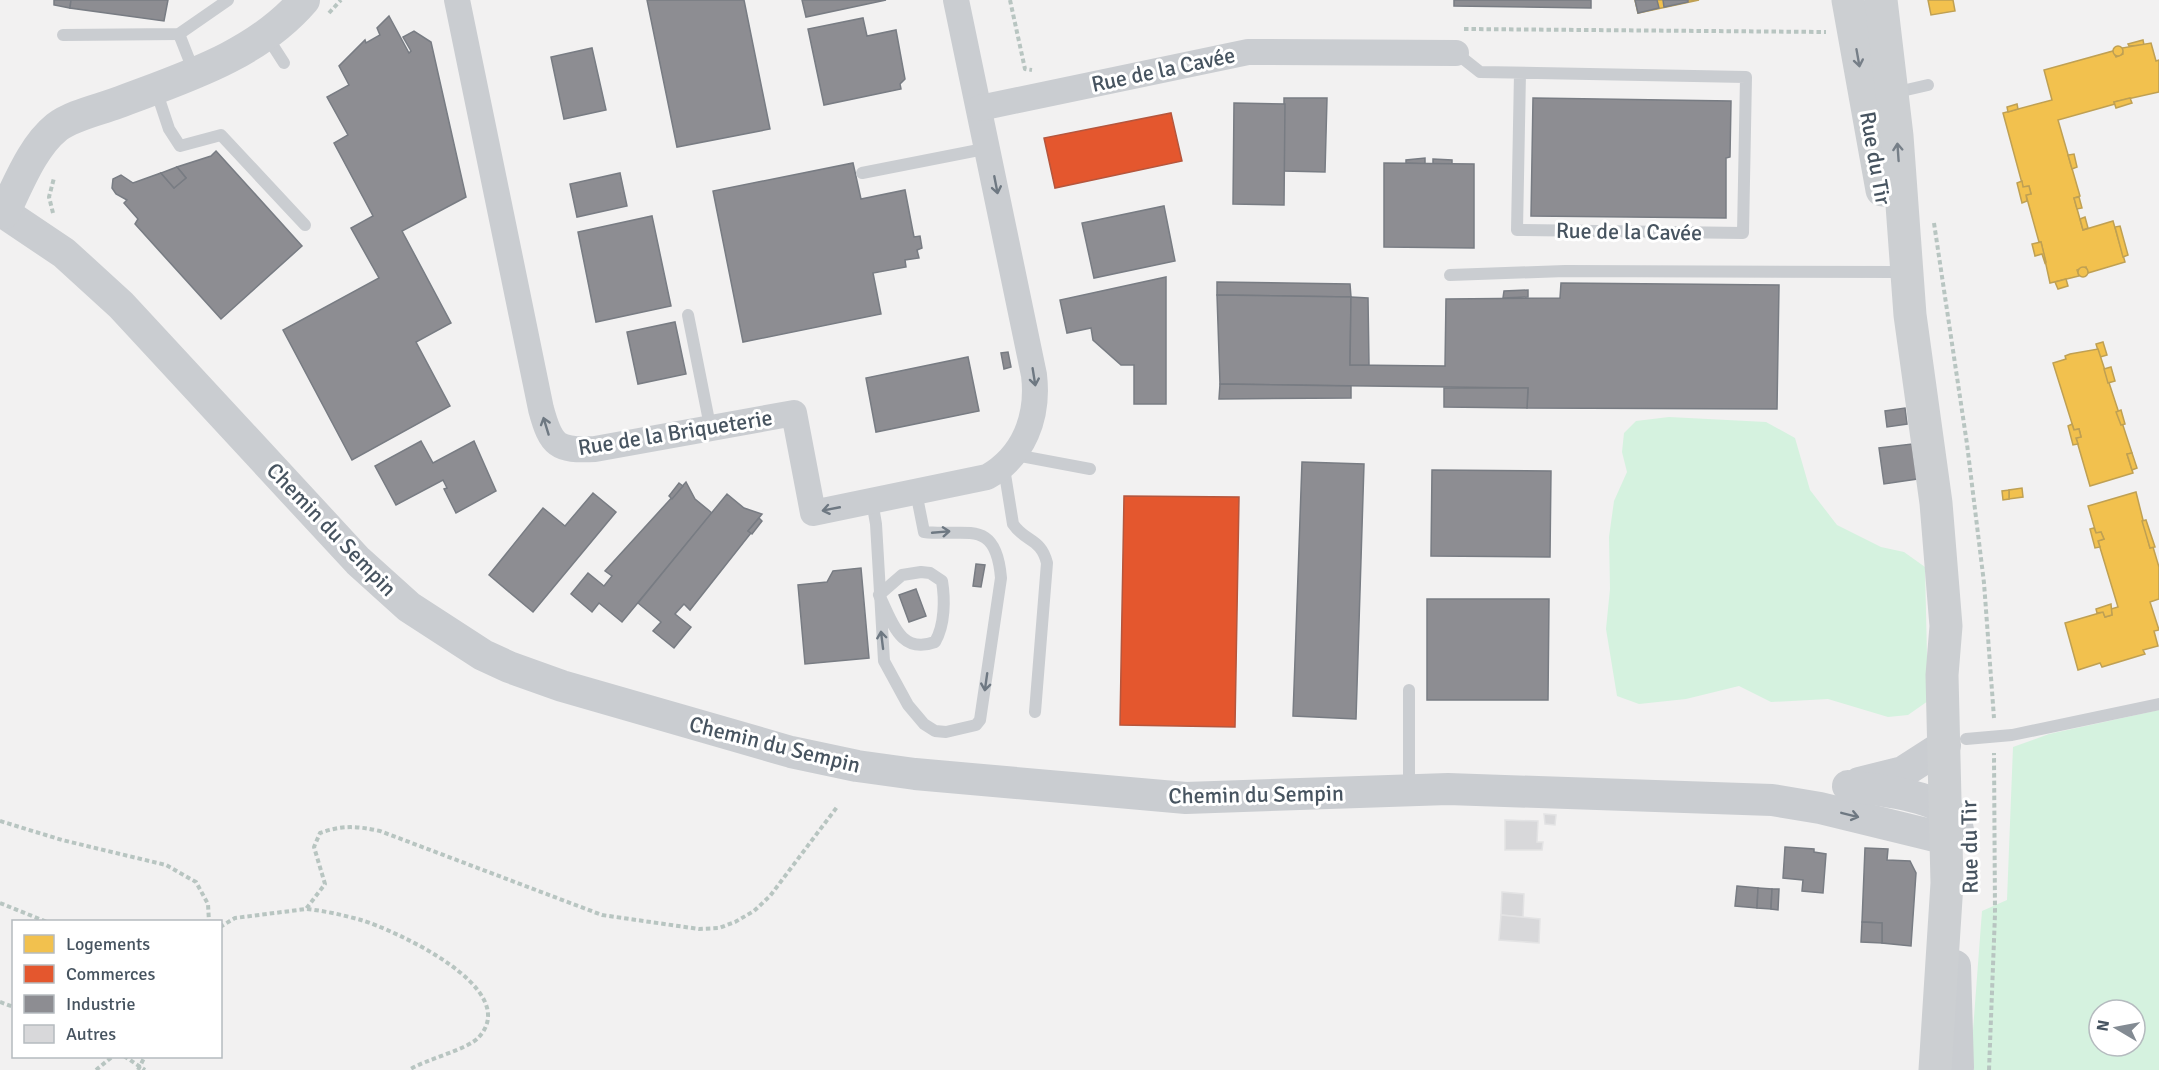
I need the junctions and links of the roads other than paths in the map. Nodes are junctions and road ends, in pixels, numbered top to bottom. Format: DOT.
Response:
graph roads {
  1 [pos="228,0"];
  2 [pos="304,0"];
  3 [pos="457,0"];
  4 [pos="956,0"];
  5 [pos="1848,0"];
  6 [pos="1881,0"];
  7 [pos="179,34"];
  8 [pos="265,34"];
  9 [pos="63,35"];
  10 [pos="1456,53"];
  11 [pos="285,63"];
  12 [pos="194,73"];
  13 [pos="1520,73"];
  14 [pos="1928,85"];
  15 [pos="156,88"];
  16 [pos="1879,96"];
  17 [pos="980,108"];
  18 [pos="988,148"];
  19 [pos="862,173"];
  20 [pos="2,212"];
  21 [pos="305,225"];
  22 [pos="1899,272"];
  23 [pos="1450,275"];
  24 [pos="688,315"];
  25 [pos="1910,315"];
  26 [pos="710,426"];
  27 [pos="1010,461"];
  28 [pos="1090,469"];
  29 [pos="916,492"];
  30 [pos="872,501"];
  31 [pos="879,595"];
  32 [pos="1409,690"];
  33 [pos="2159,704"];
  34 [pos="1035,712"];
  35 [pos="1955,742"];
  36 [pos="1848,786"];
  37 [pos="1409,789"];
  38 [pos="1772,800"];
  39 [pos="1946,826"];
  40 [pos="1950,1069"];
  1 -- 7 [label="lane"];
  2 -- 8 [label="street"];
  26 -- 3 [label="street, Rue de la Briqueterie, one-way"];
  4 -- 17 [label="street"];
  5 -- 16 [label="main road, Rue du Tir, one-way"];
  6 -- 16 [label="main road, Rue du Tir"];
  7 -- 9 [label="lane"];
  7 -- 12 [label="lane"];
  8 -- 11 [label="lane"];
  8 -- 12 [label="street"];
  10 -- 13 [label="lane"];
  10 -- 17 [label="street, Rue de la Cavée"];
  12 -- 15 [label="street"];
  13 -- 13 [label="lane, Rue de la Cavée"];
  14 -- 16 [label="lane"];
  15 -- 20 [label="street"];
  15 -- 21 [label="lane"];
  16 -- 22 [label="main road, Rue du Tir"];
  25 -- 16 [label="main road, Rue du Tir, one-way"];
  17 -- 18 [label="street"];
  18 -- 19 [label="lane"];
  18 -- 27 [label="street, one-way"];
  20 -- 37 [label="street, Chemin du Sempin"];
  22 -- 23 [label="lane"];
  22 -- 25 [label="main road, Rue du Tir"];
  24 -- 26 [label="lane"];
  25 -- 35 [label="main road, Rue du Tir"];
  30 -- 26 [label="street, Rue de la Briqueterie, one-way"];
  27 -- 28 [label="lane"];
  27 -- 29 [label="street, Rue de la Briqueterie"];
  27 -- 34 [label="lane"];
  29 -- 30 [label="street, Rue de la Briqueterie"];
  29 -- 31 [label="lane, one-way"];
  30 -- 31 [label="lane"];
  31 -- 31 [label="lane"];
  32 -- 37 [label="lane"];
  33 -- 35 [label="lane"];
  35 -- 36 [label="street, Chemin du Sempin"];
  35 -- 39 [label="main road, Rue du Tir"];
  35 -- 40 [label="main road, Rue du Tir"];
  36 -- 38 [label="street, Chemin du Sempin"];
  36 -- 39 [label="street, Chemin du Sempin"];
  37 -- 38 [label="street, Chemin du Sempin"];
  38 -- 39 [label="street, Chemin du Sempin, one-way"];
  39 -- 40 [label="main road, Rue du Tir"];
}
